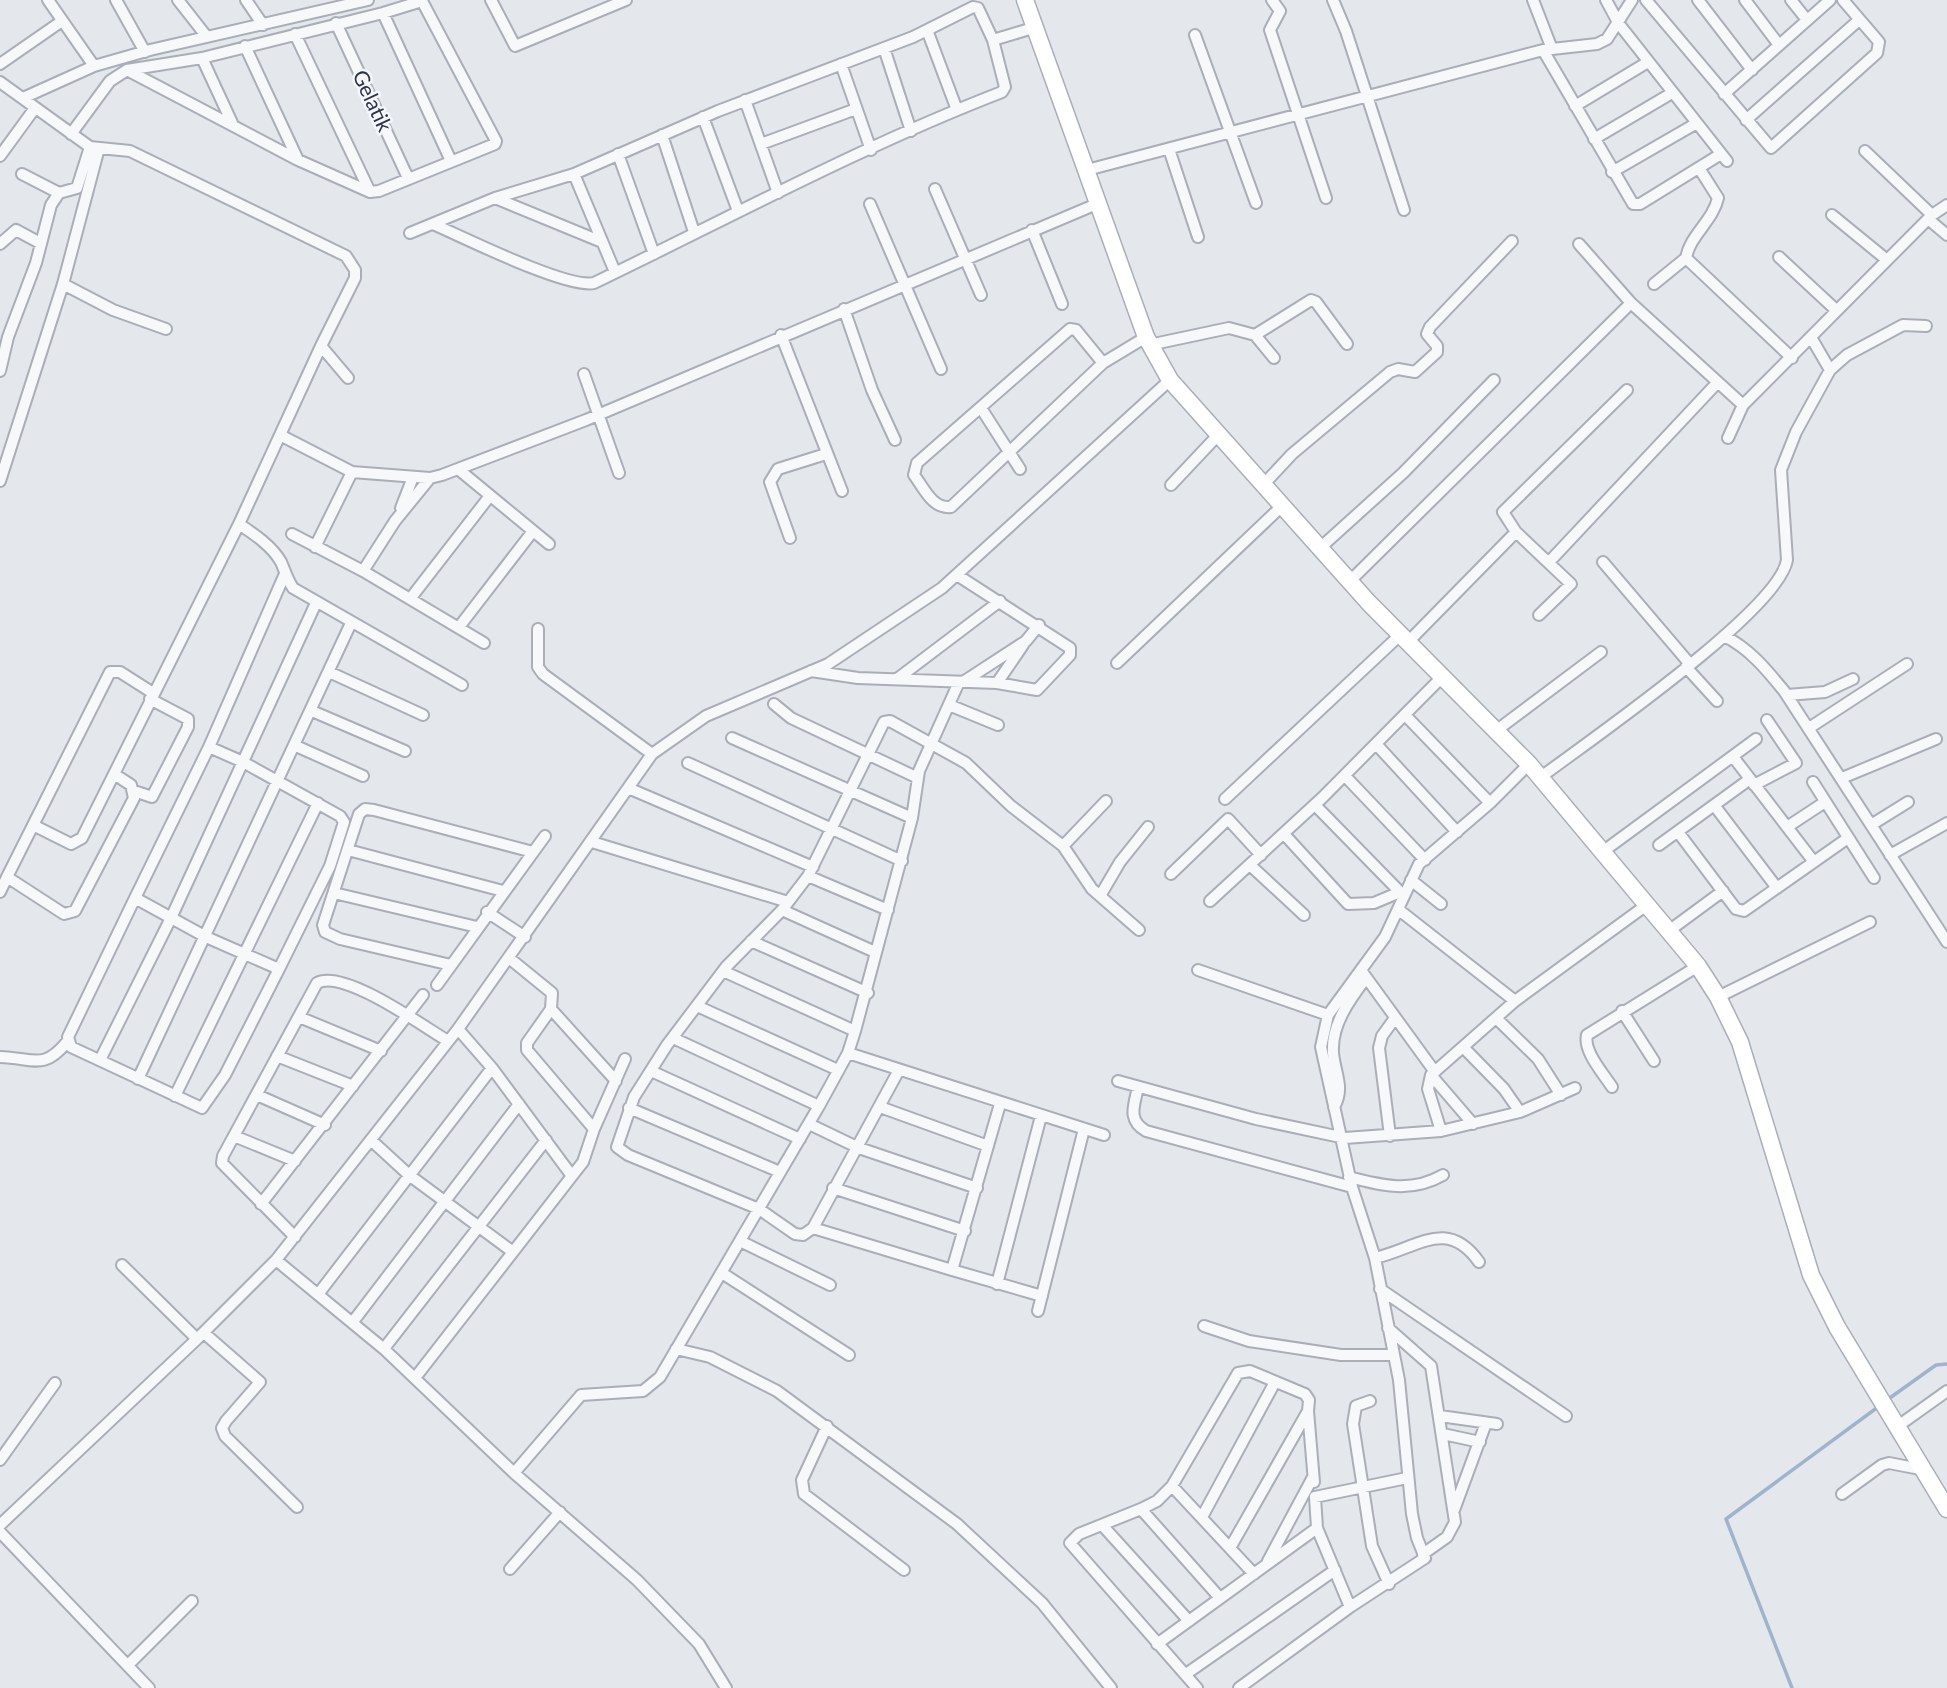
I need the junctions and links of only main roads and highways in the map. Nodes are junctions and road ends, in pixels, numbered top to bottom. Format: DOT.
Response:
graph roads {
  1 [pos="1025,0"];
  2 [pos="1947,1509"];
  1 -- 2 [label="main road"];
}
